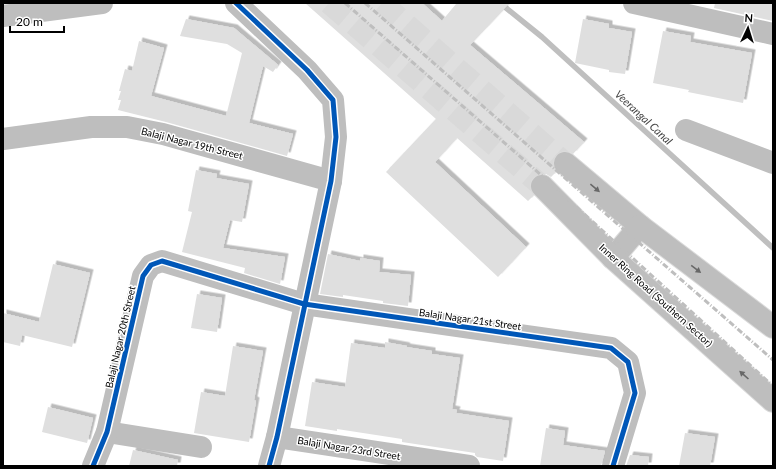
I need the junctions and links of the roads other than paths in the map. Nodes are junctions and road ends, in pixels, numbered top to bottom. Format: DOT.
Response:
graph roads {
  1 [pos="102,3"];
  2 [pos="236,3"];
  3 [pos="634,3"];
  4 [pos="708,11"];
  5 [pos="3,16"];
  6 [pos="773,34"];
  7 [pos="686,130"];
  8 [pos="3,139"];
  9 [pos="565,163"];
  10 [pos="773,163"];
  11 [pos="331,181"];
  12 [pos="542,186"];
  13 [pos="640,226"];
  14 [pos="614,258"];
  15 [pos="304,304"];
  16 [pos="773,327"];
  17 [pos="773,401"];
  18 [pos="106,432"];
  19 [pos="277,437"];
  20 [pos="201,447"];
  21 [pos="93,466"];
  22 [pos="269,466"];
  23 [pos="469,466"];
  24 [pos="613,466"];
  1 -- 5 [label="street"];
  2 -- 11 [label="street"];
  3 -- 4 [label="street"];
  4 -- 6 [label="street"];
  7 -- 10 [label="street"];
  8 -- 11 [label="street, Balaji Nagar 19th Street"];
  9 -- 13 [label="street, one-way"];
  11 -- 15 [label="street"];
  12 -- 14 [label="street, Inner Ring Road (Southern Sector)"];
  13 -- 14 [label="street"];
  13 -- 16 [label="street, one-way"];
  17 -- 14 [label="street, Inner Ring Road (Southern Sector), one-way"];
  15 -- 18 [label="street, Balaji Nagar 20th Street"];
  15 -- 19 [label="street"];
  15 -- 24 [label="street, Balaji Nagar 21st Street"];
  18 -- 20 [label="street"];
  18 -- 21 [label="street, Balaji Nagar 20th Street"];
  19 -- 22 [label="street"];
  19 -- 23 [label="street, Balaji Nagar 23rd Street"];
}
